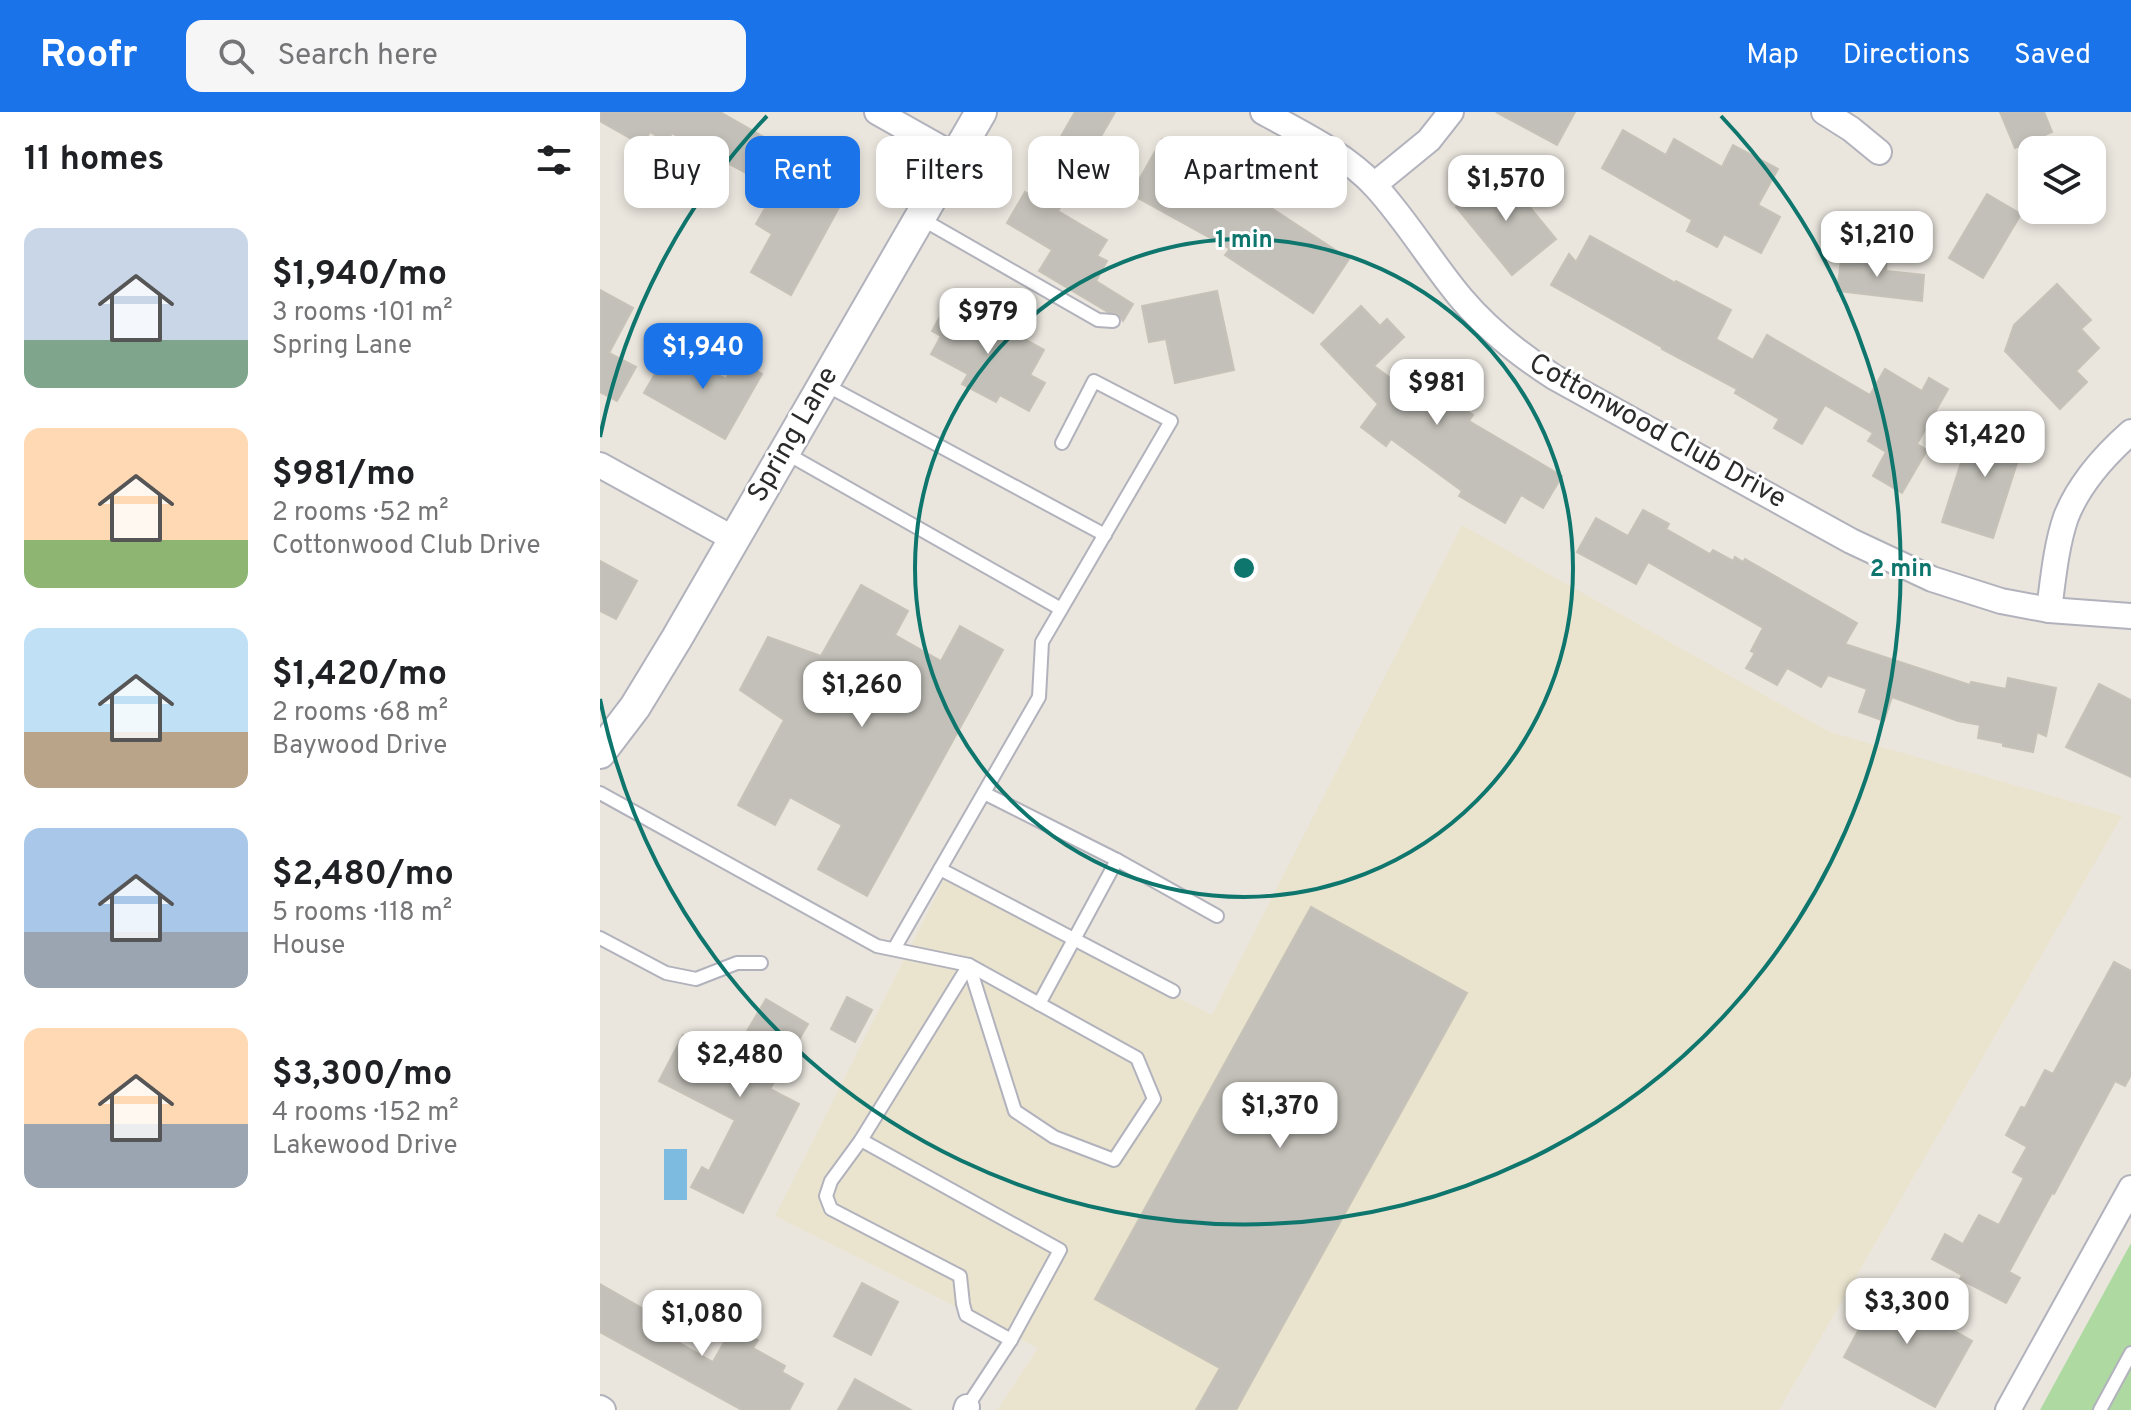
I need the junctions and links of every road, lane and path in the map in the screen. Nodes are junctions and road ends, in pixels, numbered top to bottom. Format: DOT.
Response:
graph roads {
  1 [pos="877,112"];
  2 [pos="981,112"];
  3 [pos="1263,112"];
  4 [pos="1451,112"];
  5 [pos="1824,112"];
  6 [pos="920,136"];
  7 [pos="967,136"];
  8 [pos="1879,152"];
  9 [pos="1374,185"];
  10 [pos="926,208"];
  11 [pos="920,218"];
  12 [pos="1113,321"];
  13 [pos="824,384"];
  14 [pos="2131,432"];
  15 [pos="1062,443"];
  16 [pos="784,452"];
  17 [pos="600,465"];
  18 [pos="1105,535"];
  19 [pos="734,539"];
  20 [pos="1061,609"];
  21 [pos="2049,610"];
  22 [pos="2131,616"];
  23 [pos="600,753"];
  24 [pos="600,793"];
  25 [pos="984,793"];
  26 [pos="1117,860"];
  27 [pos="940,869"];
  28 [pos="1217,916"];
  29 [pos="600,938"];
  30 [pos="1074,939"];
  31 [pos="894,949"];
  32 [pos="761,963"];
  33 [pos="969,965"];
  34 [pos="1173,991"];
  35 [pos="1039,1004"];
  36 [pos="861,1140"];
  37 [pos="2131,1188"];
  38 [pos="1011,1340"];
  39 [pos="2131,1353"];
  40 [pos="966,1408"];
  41 [pos="2008,1410"];
  42 [pos="2100,1410"];
  1 -- 6 [label="street"];
  2 -- 7 [label="street, Spring Lane"];
  3 -- 9 [label="street, Cottonwood Club Drive"];
  4 -- 9 [label="street"];
  5 -- 8 [label="street"];
  9 -- 21 [label="street, Cottonwood Club Drive"];
  10 -- 11 [label="street, Spring Lane"];
  11 -- 12 [label="lane"];
  11 -- 13 [label="street, Spring Lane"];
  13 -- 16 [label="street, Spring Lane"];
  13 -- 18 [label="lane"];
  14 -- 21 [label="street"];
  15 -- 18 [label="lane"];
  16 -- 19 [label="street, Spring Lane"];
  16 -- 20 [label="lane"];
  17 -- 19 [label="street"];
  18 -- 20 [label="lane"];
  19 -- 23 [label="street, Spring Lane"];
  20 -- 25 [label="lane"];
  21 -- 22 [label="street, Cottonwood Club Drive"];
  24 -- 31 [label="lane"];
  25 -- 26 [label="lane"];
  25 -- 27 [label="lane"];
  26 -- 28 [label="lane"];
  26 -- 30 [label="lane"];
  27 -- 30 [label="lane"];
  27 -- 31 [label="lane"];
  29 -- 32 [label="lane"];
  30 -- 34 [label="lane"];
  30 -- 35 [label="lane"];
  31 -- 33 [label="lane"];
  33 -- 35 [label="lane"];
  33 -- 35 [label="lane"];
  33 -- 36 [label="lane"];
  36 -- 38 [label="lane"];
  36 -- 38 [label="lane"];
  37 -- 41 [label="street"];
  38 -- 40 [label="lane"];
  39 -- 42 [label="lane"];
}
